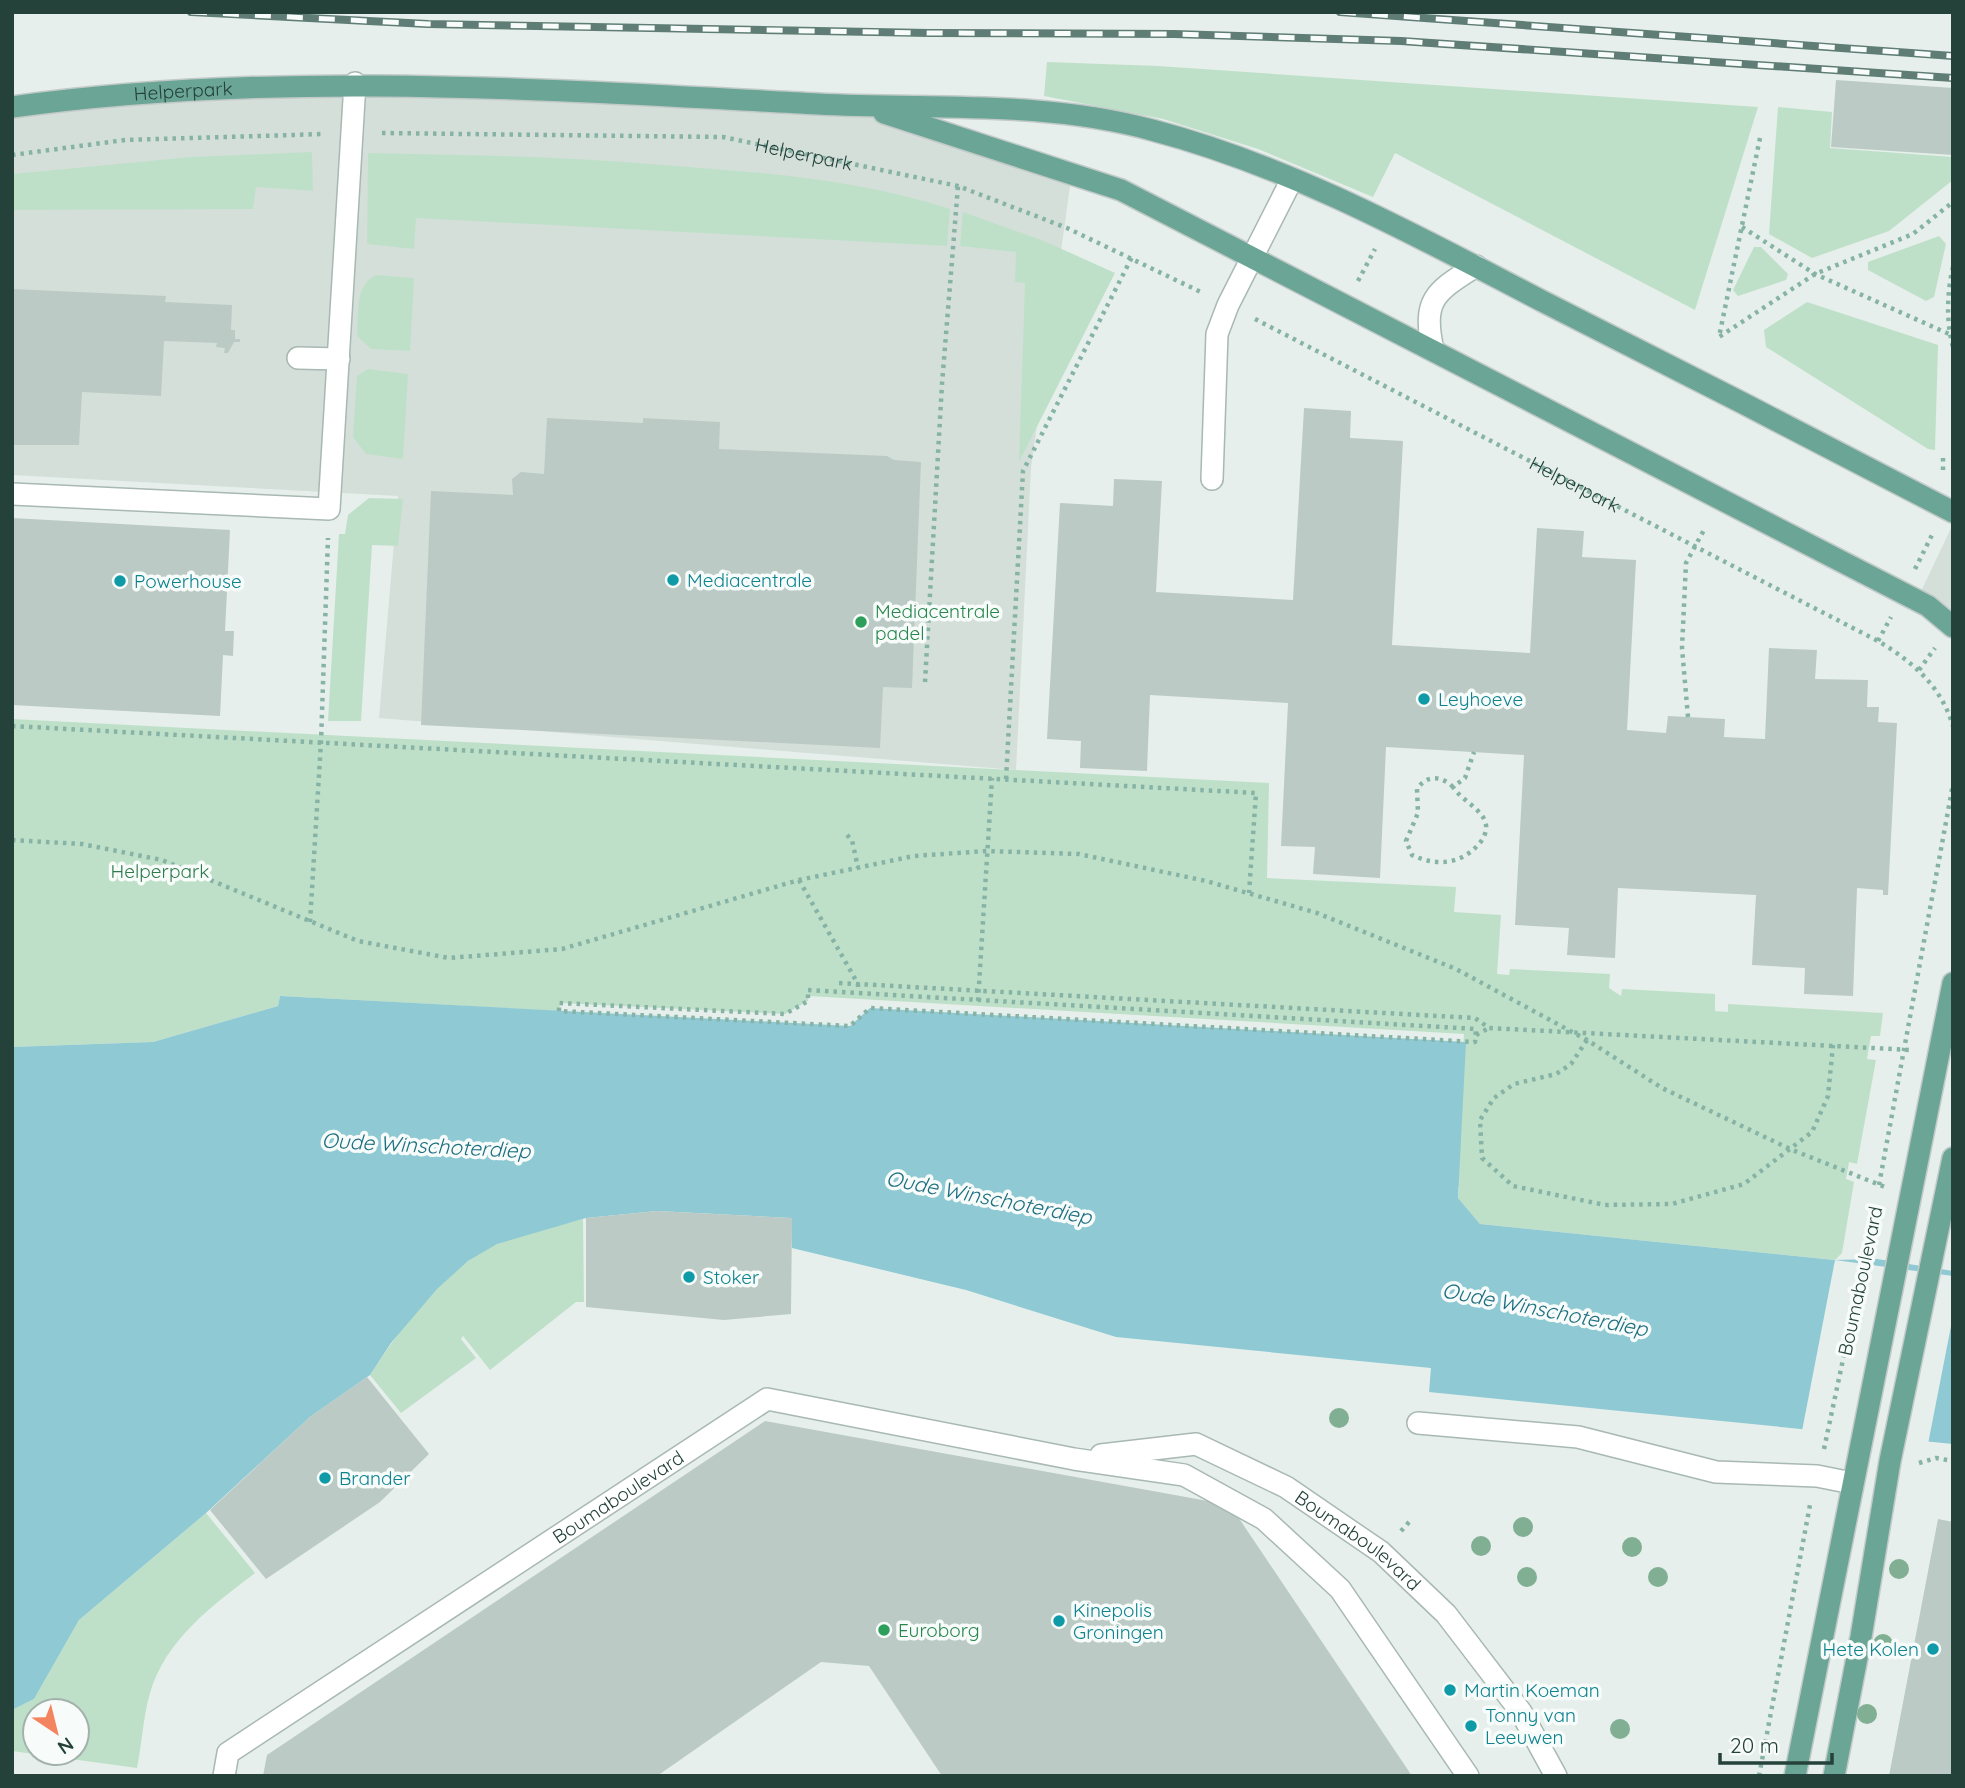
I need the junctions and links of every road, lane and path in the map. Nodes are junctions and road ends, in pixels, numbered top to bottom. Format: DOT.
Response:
graph roads {
  1 [pos="355,83"];
  2 [pos="862,106"];
  3 [pos="12,107"];
  4 [pos="354,133"];
  5 [pos="1760,138"];
  6 [pos="12,155"];
  7 [pos="1292,179"];
  8 [pos="958,186"];
  9 [pos="1953,202"];
  10 [pos="1742,228"];
  11 [pos="1380,240"];
  12 [pos="1253,255"];
  13 [pos="1132,257"];
  14 [pos="1476,266"];
  15 [pos="1953,267"];
  16 [pos="1815,274"];
  17 [pos="1357,284"];
  18 [pos="1228,305"];
  19 [pos="1950,334"];
  20 [pos="1953,348"];
  21 [pos="1433,350"];
  22 [pos="298,358"];
  23 [pos="339,359"];
  24 [pos="1943,458"];
  25 [pos="1212,480"];
  26 [pos="12,494"];
  27 [pos="329,509"];
  28 [pos="1949,510"];
  29 [pos="1705,528"];
  30 [pos="1694,544"];
  31 [pos="1903,593"];
  32 [pos="1953,627"];
  33 [pos="1878,641"];
  34 [pos="925,682"];
  35 [pos="1951,710"];
  36 [pos="1688,717"];
  37 [pos="12,726"];
  38 [pos="1953,726"];
  39 [pos="321,742"];
  40 [pos="1474,752"];
  41 [pos="992,778"];
  42 [pos="1006,779"];
  43 [pos="1953,784"];
  44 [pos="1453,787"];
  45 [pos="847,835"];
  46 [pos="12,840"];
  47 [pos="987,851"];
  48 [pos="858,868"];
  49 [pos="799,880"];
  50 [pos="1249,893"];
  51 [pos="310,922"];
  52 [pos="839,983"];
  53 [pos="1953,983"];
  54 [pos="858,984"];
  55 [pos="858,991"];
  56 [pos="978,992"];
  57 [pos="978,1001"];
  58 [pos="1489,1028"];
  59 [pos="1568,1030"];
  60 [pos="1476,1035"];
  61 [pos="1587,1040"];
  62 [pos="1833,1045"];
  63 [pos="1902,1049"];
  64 [pos="1790,1149"];
  65 [pos="1953,1158"];
  66 [pos="1879,1185"];
  67 [pos="1877,1197"];
  68 [pos="1867,1245"];
  69 [pos="1418,1423"];
  70 [pos="1073,1459"];
  71 [pos="1953,1461"];
  72 [pos="1900,1463"];
  73 [pos="1817,1476"];
  74 [pos="1852,1483"];
  75 [pos="224,1776"];
  76 [pos="1468,1776"];
  77 [pos="1556,1776"];
  78 [pos="1759,1776"];
  79 [pos="1795,1776"];
  80 [pos="1835,1776"];
  1 -- 2 [label="main road, Helperpark"];
  1 -- 3 [label="main road, Helperpark"];
  1 -- 4 [label="street"];
  2 -- 7 [label="main road, Helperpark"];
  2 -- 12 [label="main road, Helperpark"];
  4 -- 6 [label="path, Helperpark"];
  4 -- 8 [label="path, Helperpark"];
  4 -- 23 [label="street"];
  5 -- 10 [label="path"];
  7 -- 12 [label="street"];
  7 -- 14 [label="main road, Helperpark"];
  8 -- 13 [label="path, Helperpark"];
  8 -- 34 [label="path"];
  9 -- 16 [label="path"];
  10 -- 16 [label="path"];
  10 -- 16 [label="path"];
  11 -- 17 [label="path"];
  12 -- 18 [label="street"];
  12 -- 21 [label="main road, Helperpark"];
  13 -- 18 [label="path, Helperpark"];
  13 -- 42 [label="path"];
  14 -- 21 [label="street"];
  14 -- 28 [label="main road, Helperpark"];
  15 -- 19 [label="path"];
  16 -- 19 [label="path"];
  18 -- 25 [label="street"];
  18 -- 30 [label="path, Helperpark"];
  19 -- 20 [label="path"];
  21 -- 31 [label="main road, Helperpark"];
  22 -- 23 [label="street"];
  23 -- 27 [label="street"];
  24 -- 28 [label="path"];
  26 -- 27 [label="street"];
  27 -- 39 [label="path"];
  28 -- 31 [label="path"];
  29 -- 30 [label="path"];
  30 -- 33 [label="path, Helperpark"];
  30 -- 36 [label="path"];
  31 -- 32 [label="main road, Helperpark"];
  31 -- 33 [label="path"];
  33 -- 35 [label="path, Helperpark"];
  35 -- 38 [label="path"];
  37 -- 39 [label="path"];
  39 -- 41 [label="path"];
  39 -- 51 [label="path"];
  40 -- 44 [label="path"];
  41 -- 42 [label="path"];
  41 -- 47 [label="path"];
  42 -- 50 [label="path"];
  43 -- 63 [label="path, Boumaboulevard"];
  44 -- 44 [label="path"];
  45 -- 48 [label="path"];
  46 -- 51 [label="path"];
  47 -- 48 [label="path"];
  47 -- 50 [label="path"];
  47 -- 56 [label="path"];
  48 -- 49 [label="path"];
  49 -- 51 [label="path"];
  49 -- 54 [label="path"];
  50 -- 59 [label="path"];
  52 -- 54 [label="path"];
  53 -- 74 [label="main road, Boumaboulevard"];
  54 -- 55 [label="path"];
  54 -- 56 [label="path"];
  55 -- 57 [label="path"];
  55 -- 60 [label="path"];
  56 -- 57 [label="path"];
  56 -- 58 [label="path"];
  57 -- 60 [label="path"];
  58 -- 59 [label="path"];
  58 -- 60 [label="path"];
  59 -- 61 [label="path"];
  59 -- 62 [label="path"];
  61 -- 64 [label="path"];
  61 -- 64 [label="path"];
  62 -- 63 [label="path"];
  62 -- 64 [label="path"];
  63 -- 66 [label="path, Boumaboulevard"];
  64 -- 66 [label="path"];
  65 -- 72 [label="main road"];
  66 -- 67 [label="path, Boumaboulevard"];
  68 -- 73 [label="path, Boumaboulevard"];
  69 -- 73 [label="street"];
  70 -- 75 [label="street, Boumaboulevard"];
  70 -- 76 [label="street, Boumaboulevard"];
  70 -- 77 [label="street, Boumaboulevard"];
  71 -- 72 [label="path"];
  72 -- 80 [label="main road"];
  73 -- 74 [label="street"];
  73 -- 78 [label="path, Boumaboulevard"];
  74 -- 79 [label="main road, Boumaboulevard"];
}
